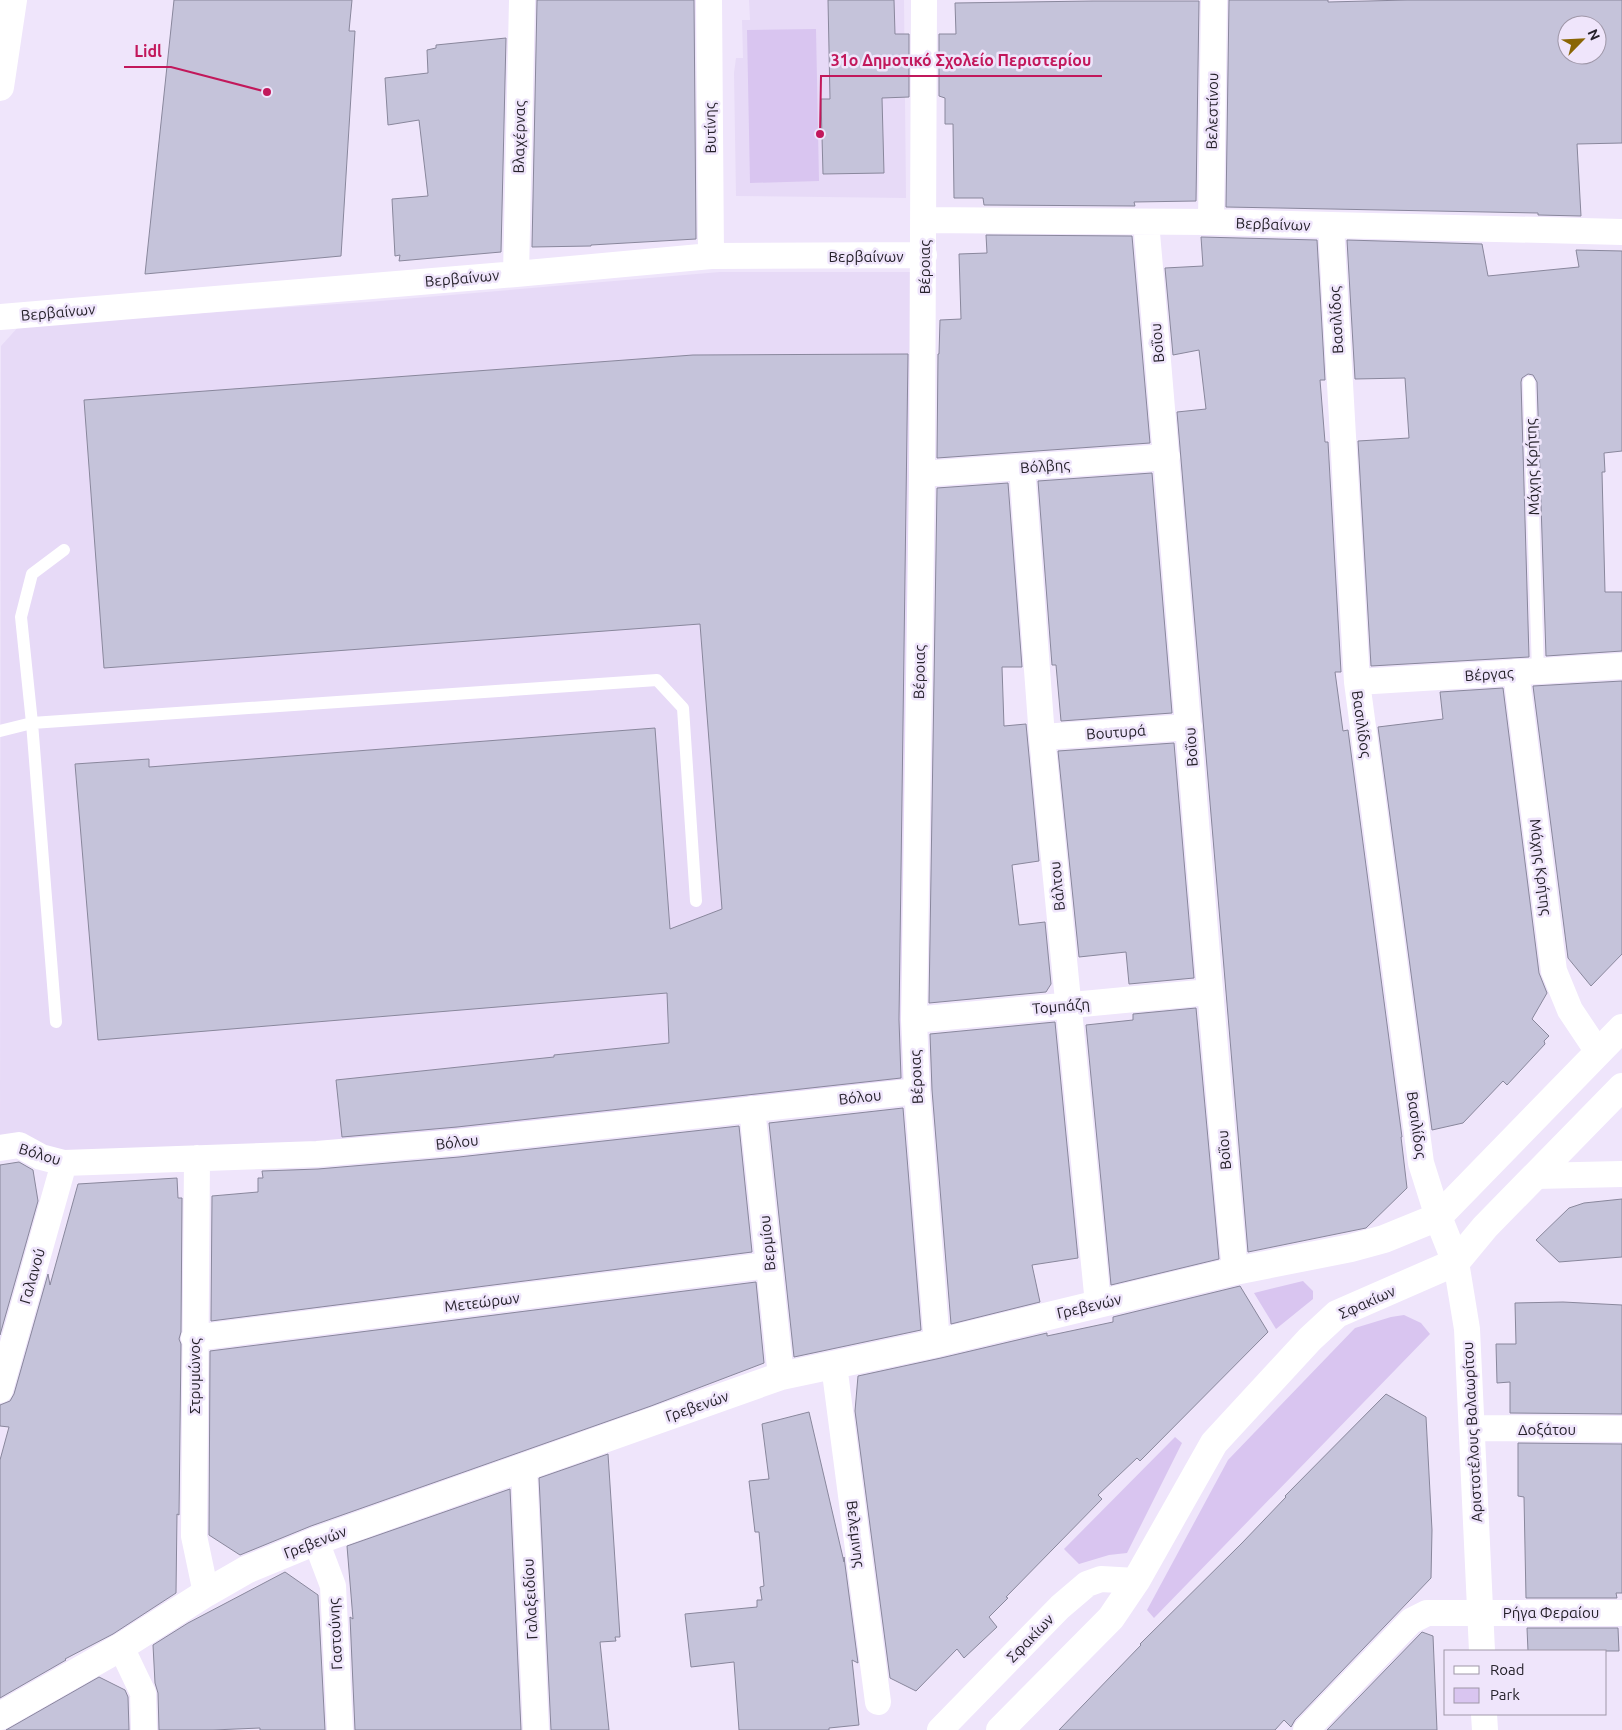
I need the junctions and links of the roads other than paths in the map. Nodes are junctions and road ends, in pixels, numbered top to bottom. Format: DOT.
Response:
graph roads {
  1 [pos="13,0"];
  2 [pos="522,0"];
  3 [pos="709,0"];
  4 [pos="924,0"];
  5 [pos="1214,0"];
  6 [pos="0,87"];
  7 [pos="924,220"];
  8 [pos="1146,222"];
  9 [pos="1210,222"];
  10 [pos="1331,226"];
  11 [pos="1622,232"];
  12 [pos="924,255"];
  13 [pos="711,256"];
  14 [pos="516,274"];
  15 [pos="0,317"];
  16 [pos="1529,382"];
  17 [pos="1167,458"];
  18 [pos="1022,468"];
  19 [pos="922,474"];
  20 [pos="64,550"];
  21 [pos="1622,666"];
  22 [pos="1527,671"];
  23 [pos="1357,682"];
  24 [pos="32,723"];
  25 [pos="1189,727"];
  26 [pos="0,731"];
  27 [pos="1042,737"];
  28 [pos="696,901"];
  29 [pos="1209,992"];
  30 [pos="1069,1005"];
  31 [pos="914,1020"];
  32 [pos="56,1022"];
  33 [pos="1622,1028"];
  34 [pos="1598,1052"];
  35 [pos="1622,1088"];
  36 [pos="916,1091"];
  37 [pos="752,1109"];
  38 [pos="0,1148"];
  39 [pos="197,1158"];
  40 [pos="64,1163"];
  41 [pos="1622,1174"];
  42 [pos="1535,1176"];
  43 [pos="1438,1217"];
  44 [pos="1456,1262"];
  45 [pos="769,1264"];
  46 [pos="1235,1271"];
  47 [pos="1098,1304"];
  48 [pos="194,1338"];
  49 [pos="937,1343"];
  50 [pos="834,1365"];
  51 [pos="782,1376"];
  52 [pos="0,1390"];
  53 [pos="1472,1428"];
  54 [pos="1622,1429"];
  55 [pos="524,1468"];
  56 [pos="316,1541"];
  57 [pos="1136,1581"];
  58 [pos="206,1593"];
  59 [pos="1480,1612"];
  60 [pos="1622,1613"];
  61 [pos="121,1647"];
  62 [pos="1482,1650"];
  63 [pos="878,1702"];
  64 [pos="1484,1715"];
  65 [pos="0,1716"];
  66 [pos="144,1730"];
  67 [pos="340,1730"];
  68 [pos="536,1730"];
  69 [pos="940,1730"];
  70 [pos="1000,1730"];
  71 [pos="1306,1730"];
  72 [pos="1485,1730"];
  1 -- 6 [label="street"];
  2 -- 14 [label="street, Βλαχέρνας"];
  3 -- 13 [label="street, Βυτίνης"];
  4 -- 7 [label="street, Βέροιας"];
  5 -- 9 [label="street, Βελεστίνου"];
  7 -- 8 [label="street, Βερβαίνων"];
  7 -- 12 [label="street, Βέροιας"];
  8 -- 9 [label="street, Βερβαίνων"];
  8 -- 17 [label="street, Βοΐου"];
  9 -- 10 [label="street, Βερβαίνων"];
  10 -- 11 [label="street, Βερβαίνων"];
  10 -- 23 [label="street, Βασιλίδος"];
  12 -- 13 [label="street, Βερβαίνων"];
  12 -- 19 [label="street, Βέροιας"];
  13 -- 14 [label="street, Βερβαίνων"];
  14 -- 15 [label="street, Βερβαίνων"];
  16 -- 22 [label="lane, Μάχης Κρήτης"];
  17 -- 18 [label="street, Βόλβης"];
  17 -- 25 [label="street, Βοΐου"];
  18 -- 19 [label="street, Βόλβης"];
  18 -- 27 [label="street, Βάλτου"];
  19 -- 31 [label="street, Βέροιας"];
  20 -- 24 [label="lane"];
  21 -- 22 [label="street, Βέργας"];
  22 -- 23 [label="street, Βέργας"];
  22 -- 34 [label="street, Μάχης Κρήτης"];
  23 -- 43 [label="street, Βασιλίδος"];
  24 -- 26 [label="lane"];
  24 -- 28 [label="lane"];
  24 -- 32 [label="lane"];
  25 -- 27 [label="street, Βουτυρά"];
  25 -- 29 [label="street, Βοΐου"];
  27 -- 30 [label="street, Βάλτου"];
  29 -- 30 [label="street, Τομπάζη"];
  29 -- 46 [label="street, Βοΐου"];
  30 -- 31 [label="street, Τομπάζη"];
  30 -- 47 [label="street, Βάλτου"];
  31 -- 36 [label="street, Βέροιας"];
  33 -- 34 [label="street"];
  34 -- 43 [label="street"];
  35 -- 42 [label="street, Σφακίων"];
  36 -- 37 [label="street, Βόλου"];
  36 -- 49 [label="street, Βέροιας"];
  37 -- 39 [label="street, Βόλου"];
  37 -- 45 [label="street, Βερμίου"];
  38 -- 40 [label="street, Βόλου"];
  39 -- 40 [label="street, Βόλου"];
  39 -- 48 [label="street, Στρυμώνος"];
  40 -- 52 [label="street, Γαλανού"];
  41 -- 42 [label="street"];
  42 -- 44 [label="street, Σφακίων"];
  43 -- 44 [label="street, Αριστοτέλους Βαλαωρίτου"];
  43 -- 46 [label="street, Γρεβενών"];
  44 -- 53 [label="street, Αριστοτέλους Βαλαωρίτου"];
  44 -- 57 [label="street, Σφακίων"];
  45 -- 48 [label="street, Μετεώρων"];
  45 -- 51 [label="street, Βερμίου"];
  46 -- 47 [label="street, Γρεβενών"];
  47 -- 49 [label="street, Γρεβενών"];
  48 -- 58 [label="street, Στρυμώνος"];
  49 -- 50 [label="street, Γρεβενών"];
  50 -- 51 [label="street, Γρεβενών"];
  50 -- 63 [label="street, Βελεμινης"];
  51 -- 55 [label="street, Γρεβενών"];
  53 -- 54 [label="street, Δοξάτου"];
  53 -- 59 [label="street, Αριστοτέλους Βαλαωρίτου"];
  55 -- 56 [label="street, Γρεβενών"];
  55 -- 68 [label="street, Γαλαξειδίου"];
  56 -- 58 [label="street, Γρεβενών"];
  56 -- 67 [label="street, Γαστούνης"];
  57 -- 69 [label="street, Σφακίων"];
  57 -- 70 [label="street, Σφακίων"];
  58 -- 61 [label="street, Γρεβενών"];
  59 -- 60 [label="street, Ρήγα Φεραίου"];
  59 -- 62 [label="street, Αριστοτέλους Βαλαωρίτου"];
  59 -- 71 [label="street, Ρήγα Φεραίου"];
  61 -- 65 [label="street, Γρεβενών"];
  61 -- 66 [label="street"];
  64 -- 72 [label="street"];
}
